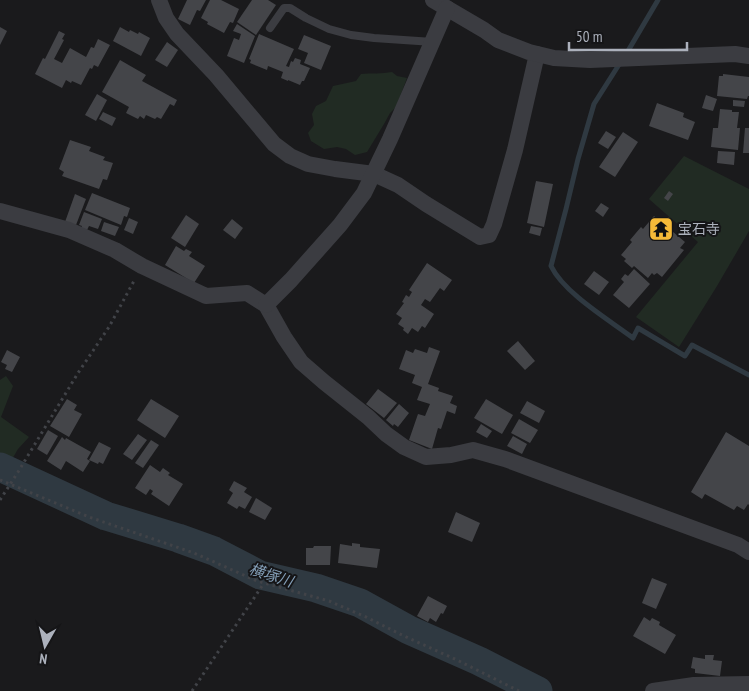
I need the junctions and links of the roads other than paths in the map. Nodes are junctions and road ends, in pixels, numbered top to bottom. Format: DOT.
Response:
graph roads {
  1 [pos="159,0"];
  2 [pos="433,0"];
  3 [pos="447,8"];
  4 [pos="270,28"];
  5 [pos="433,42"];
  6 [pos="537,54"];
  7 [pos="749,56"];
  8 [pos="374,174"];
  9 [pos="0,211"];
  10 [pos="266,305"];
  11 [pos="749,552"];
  12 [pos="749,684"];
  13 [pos="653,691"];
  1 -- 8 [label="street"];
  2 -- 3 [label="street"];
  3 -- 5 [label="street"];
  3 -- 6 [label="street"];
  4 -- 5 [label="lane"];
  5 -- 8 [label="street"];
  6 -- 7 [label="street"];
  6 -- 8 [label="street"];
  8 -- 10 [label="street"];
  9 -- 10 [label="street"];
  10 -- 11 [label="street"];
  12 -- 13 [label="street"];
}
